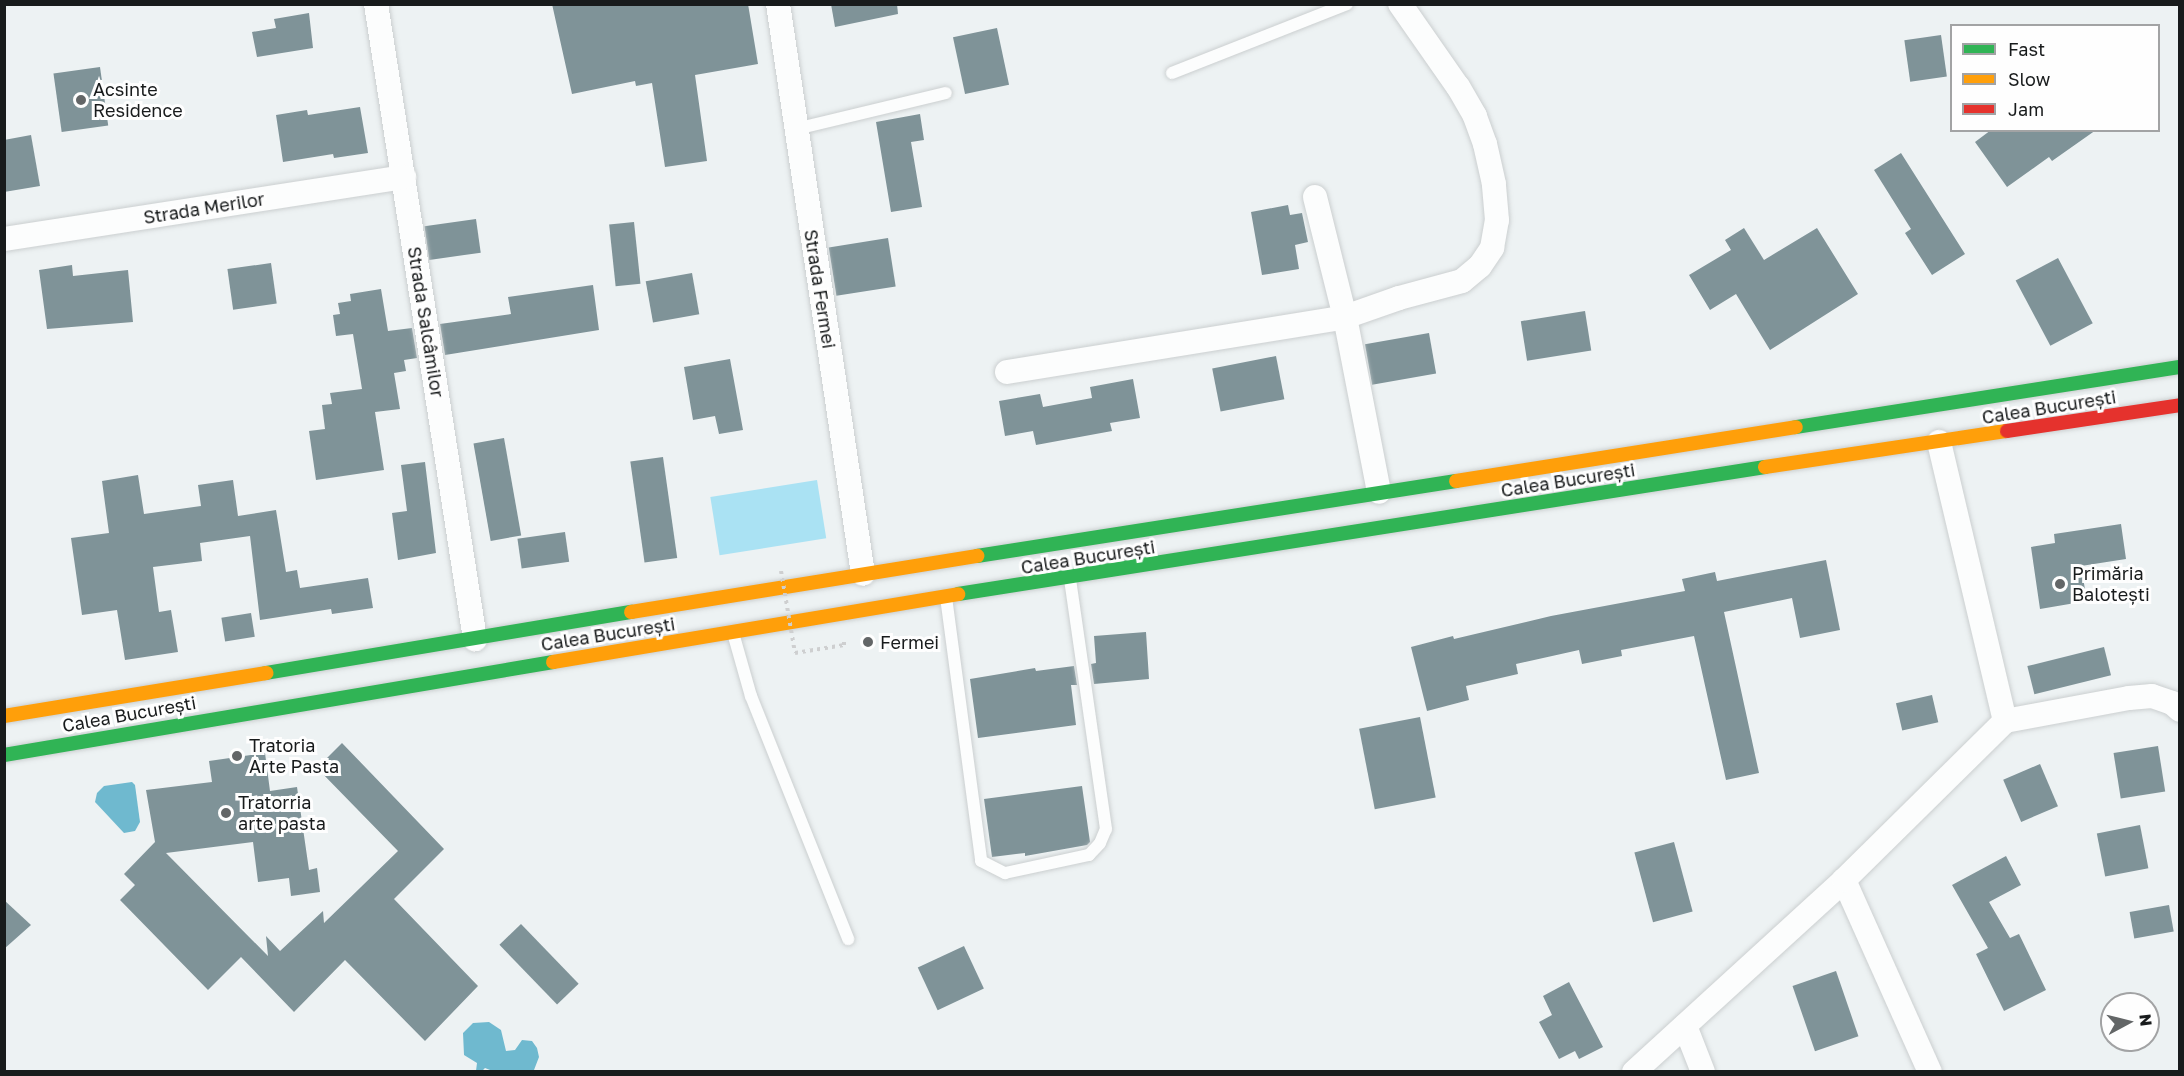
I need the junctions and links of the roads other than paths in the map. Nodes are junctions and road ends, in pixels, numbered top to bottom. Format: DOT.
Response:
graph roads {
  1 [pos="376,4"];
  2 [pos="778,4"];
  3 [pos="1347,4"];
  4 [pos="1400,4"];
  5 [pos="1172,73"];
  6 [pos="946,93"];
  7 [pos="796,129"];
  8 [pos="404,177"];
  9 [pos="1315,197"];
  10 [pos="4,239"];
  11 [pos="1345,317"];
  12 [pos="2180,367"];
  13 [pos="1007,372"];
  14 [pos="2180,405"];
  15 [pos="1939,442"];
  16 [pos="1379,492"];
  17 [pos="863,574"];
  18 [pos="1070,578"];
  19 [pos="946,597"];
  20 [pos="732,632"];
  21 [pos="475,639"];
  22 [pos="2180,710"];
  23 [pos="4,716"];
  24 [pos="2005,721"];
  25 [pos="4,755"];
  26 [pos="1844,880"];
  27 [pos="848,939"];
  28 [pos="1685,1026"];
  29 [pos="1634,1071"];
  30 [pos="1703,1071"];
  31 [pos="1930,1071"];
  1 -- 8 [label="street, Strada Salcâmilor"];
  2 -- 7 [label="street, Strada Fermei"];
  3 -- 5 [label="lane"];
  4 -- 11 [label="street"];
  6 -- 7 [label="lane"];
  7 -- 17 [label="street, Strada Fermei"];
  8 -- 10 [label="street, Strada Merilor"];
  8 -- 21 [label="street, Strada Salcâmilor"];
  9 -- 11 [label="street"];
  11 -- 13 [label="street"];
  11 -- 16 [label="street"];
  12 -- 16 [label="highway, Calea București"];
  14 -- 15 [label="highway, Calea București"];
  15 -- 18 [label="highway, Calea București"];
  15 -- 24 [label="street"];
  16 -- 17 [label="highway, Calea București"];
  17 -- 21 [label="highway, Calea București"];
  18 -- 19 [label="highway, Calea București"];
  18 -- 19 [label="lane"];
  19 -- 20 [label="highway, Calea București"];
  20 -- 25 [label="highway, Calea București"];
  20 -- 27 [label="lane"];
  21 -- 23 [label="highway, Calea București"];
  22 -- 24 [label="street"];
  24 -- 26 [label="street"];
  26 -- 28 [label="street"];
  26 -- 31 [label="street"];
  28 -- 29 [label="street"];
  28 -- 30 [label="street"];
}
